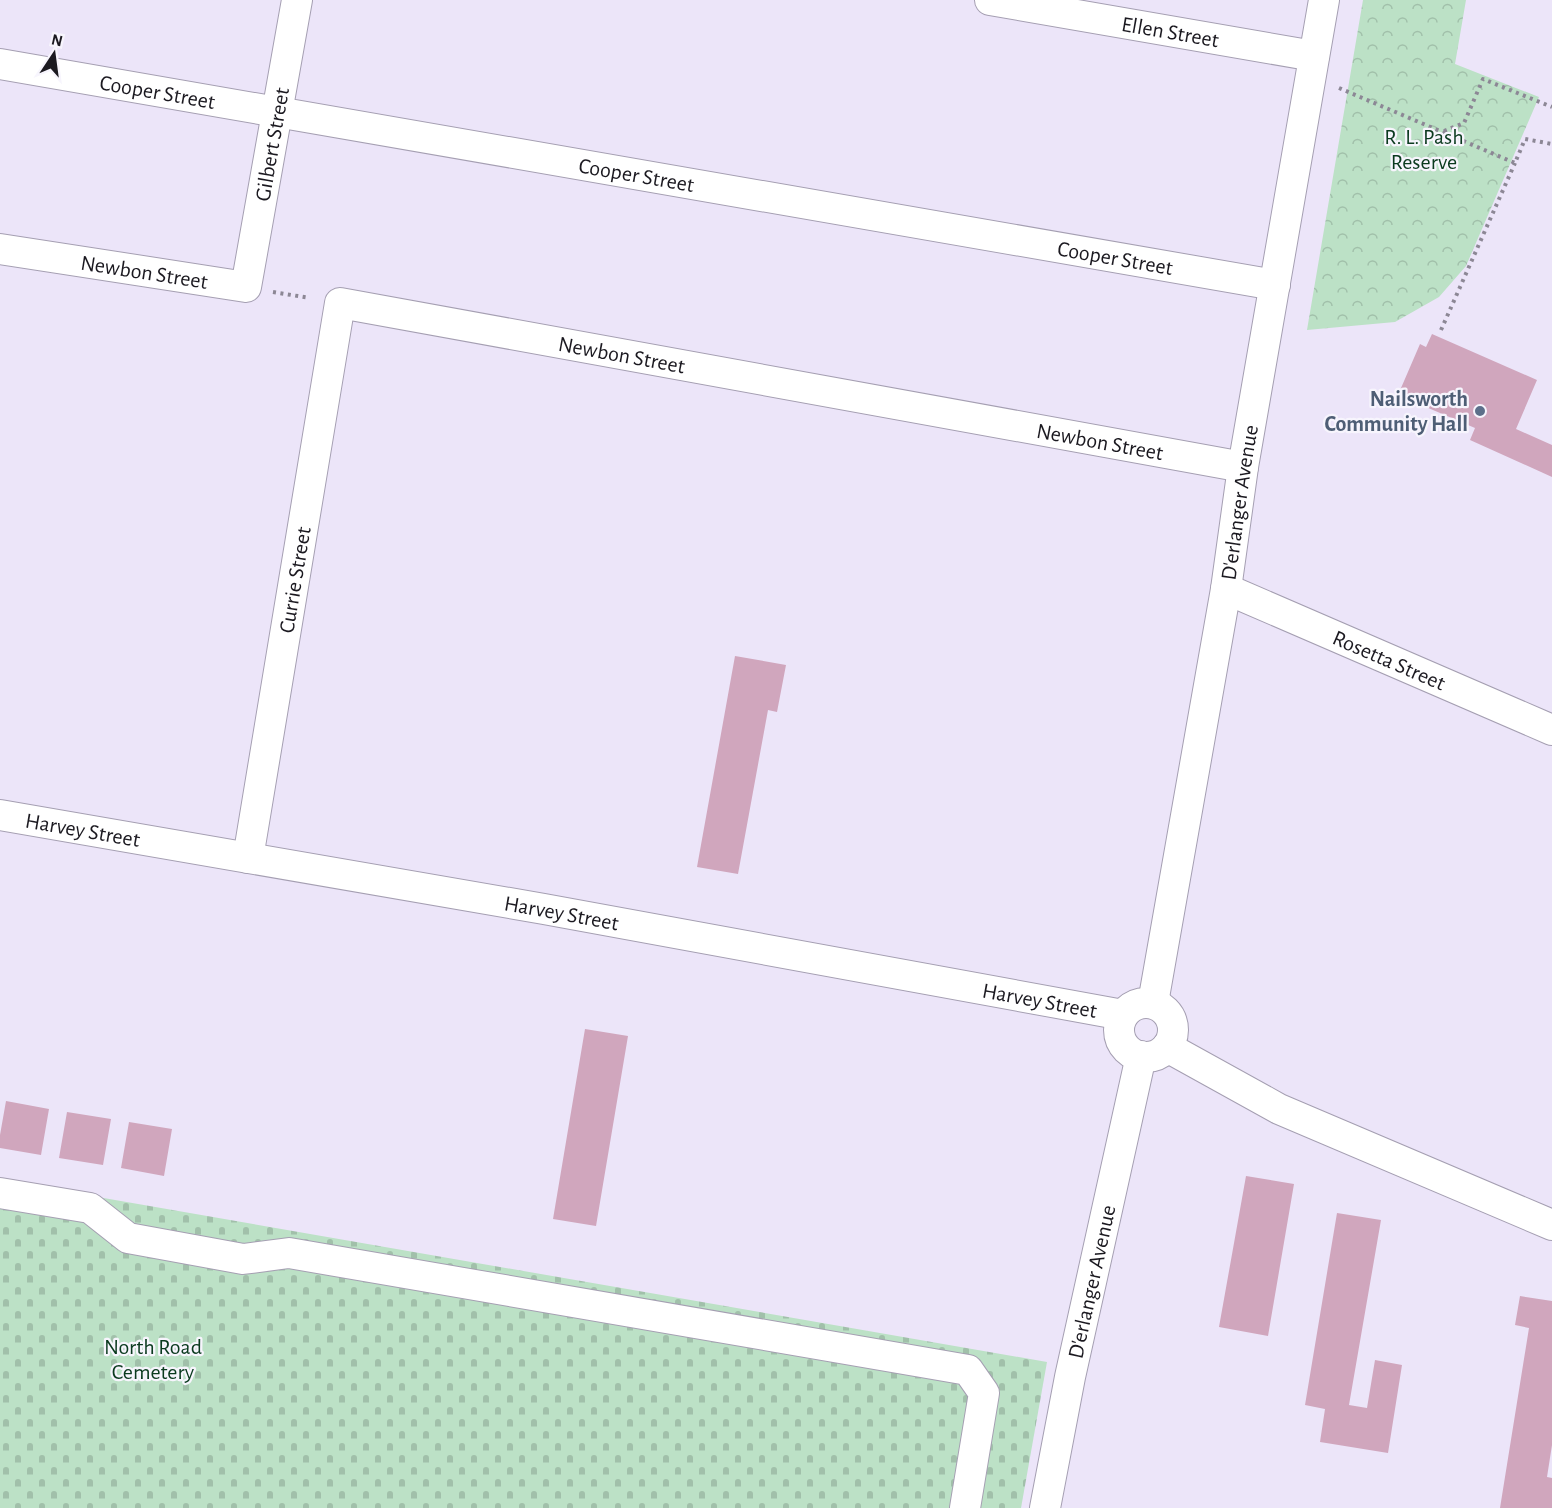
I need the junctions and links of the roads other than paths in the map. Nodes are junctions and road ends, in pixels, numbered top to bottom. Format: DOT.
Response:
graph roads {
  1 [pos="297,0"];
  2 [pos="990,0"];
  3 [pos="1324,0"];
  4 [pos="1314,56"];
  5 [pos="0,64"];
  6 [pos="278,113"];
  7 [pos="0,249"];
  8 [pos="1275,285"];
  9 [pos="246,287"];
  10 [pos="340,303"];
  11 [pos="1243,467"];
  12 [pos="1226,589"];
  13 [pos="1552,730"];
  14 [pos="0,815"];
  15 [pos="248,858"];
  16 [pos="1153,1003"];
  17 [pos="1123,1016"];
  18 [pos="1154,1051"];
  19 [pos="0,1193"];
  20 [pos="1552,1225"];
  21 [pos="965,1508"];
  22 [pos="1045,1508"];
  1 -- 6 [label="street, Gilbert Street"];
  2 -- 4 [label="street, Ellen Street"];
  3 -- 4 [label="street, D'erlanger Avenue"];
  4 -- 8 [label="street, D'erlanger Avenue"];
  5 -- 6 [label="street, Cooper Street"];
  6 -- 8 [label="street, Cooper Street"];
  6 -- 9 [label="street, Gilbert Street"];
  7 -- 9 [label="street, Newbon Street"];
  8 -- 11 [label="street, D'erlanger Avenue"];
  10 -- 11 [label="street, Newbon Street"];
  10 -- 15 [label="street, Currie Street"];
  11 -- 12 [label="street, D'erlanger Avenue"];
  12 -- 13 [label="street, Rosetta Street"];
  12 -- 16 [label="street, D'erlanger Avenue"];
  14 -- 15 [label="street, Harvey Street"];
  15 -- 17 [label="street, Harvey Street"];
  16 -- 17 [label="street"];
  16 -- 18 [label="street"];
  17 -- 18 [label="street"];
  18 -- 20 [label="street"];
  18 -- 22 [label="street, D'erlanger Avenue"];
  19 -- 21 [label="street"];
}
